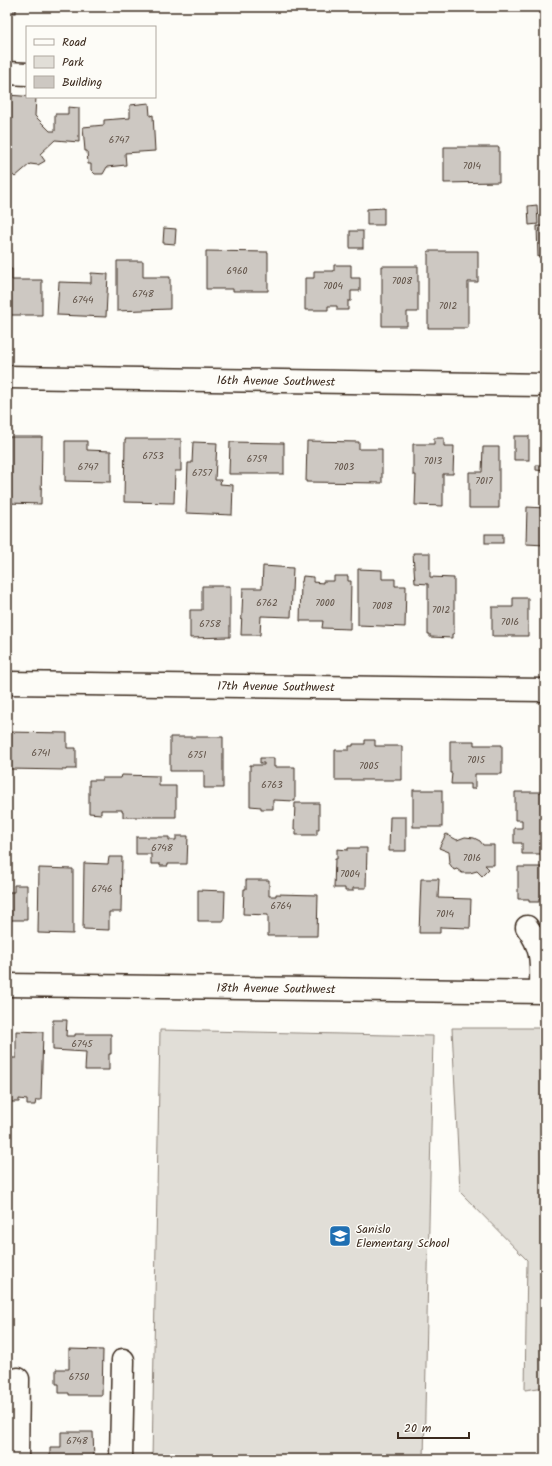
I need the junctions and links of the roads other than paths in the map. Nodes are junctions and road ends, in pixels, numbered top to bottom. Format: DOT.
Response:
graph roads {
  1 [pos="7,73"];
  2 [pos="26,74"];
  3 [pos="7,377"];
  4 [pos="545,386"];
  5 [pos="7,683"];
  6 [pos="545,690"];
  7 [pos="527,927"];
  8 [pos="7,985"];
  9 [pos="543,992"];
  10 [pos="123,1360"];
  11 [pos="18,1379"];
  12 [pos="17,1459"];
  13 [pos="121,1459"];
  1 -- 2 [label="street"];
  3 -- 4 [label="street, 16th Avenue Southwest"];
  5 -- 6 [label="street, 17th Avenue Southwest"];
  7 -- 9 [label="street"];
  8 -- 9 [label="street, 18th Avenue Southwest"];
  10 -- 13 [label="street"];
  11 -- 12 [label="street"];
}
